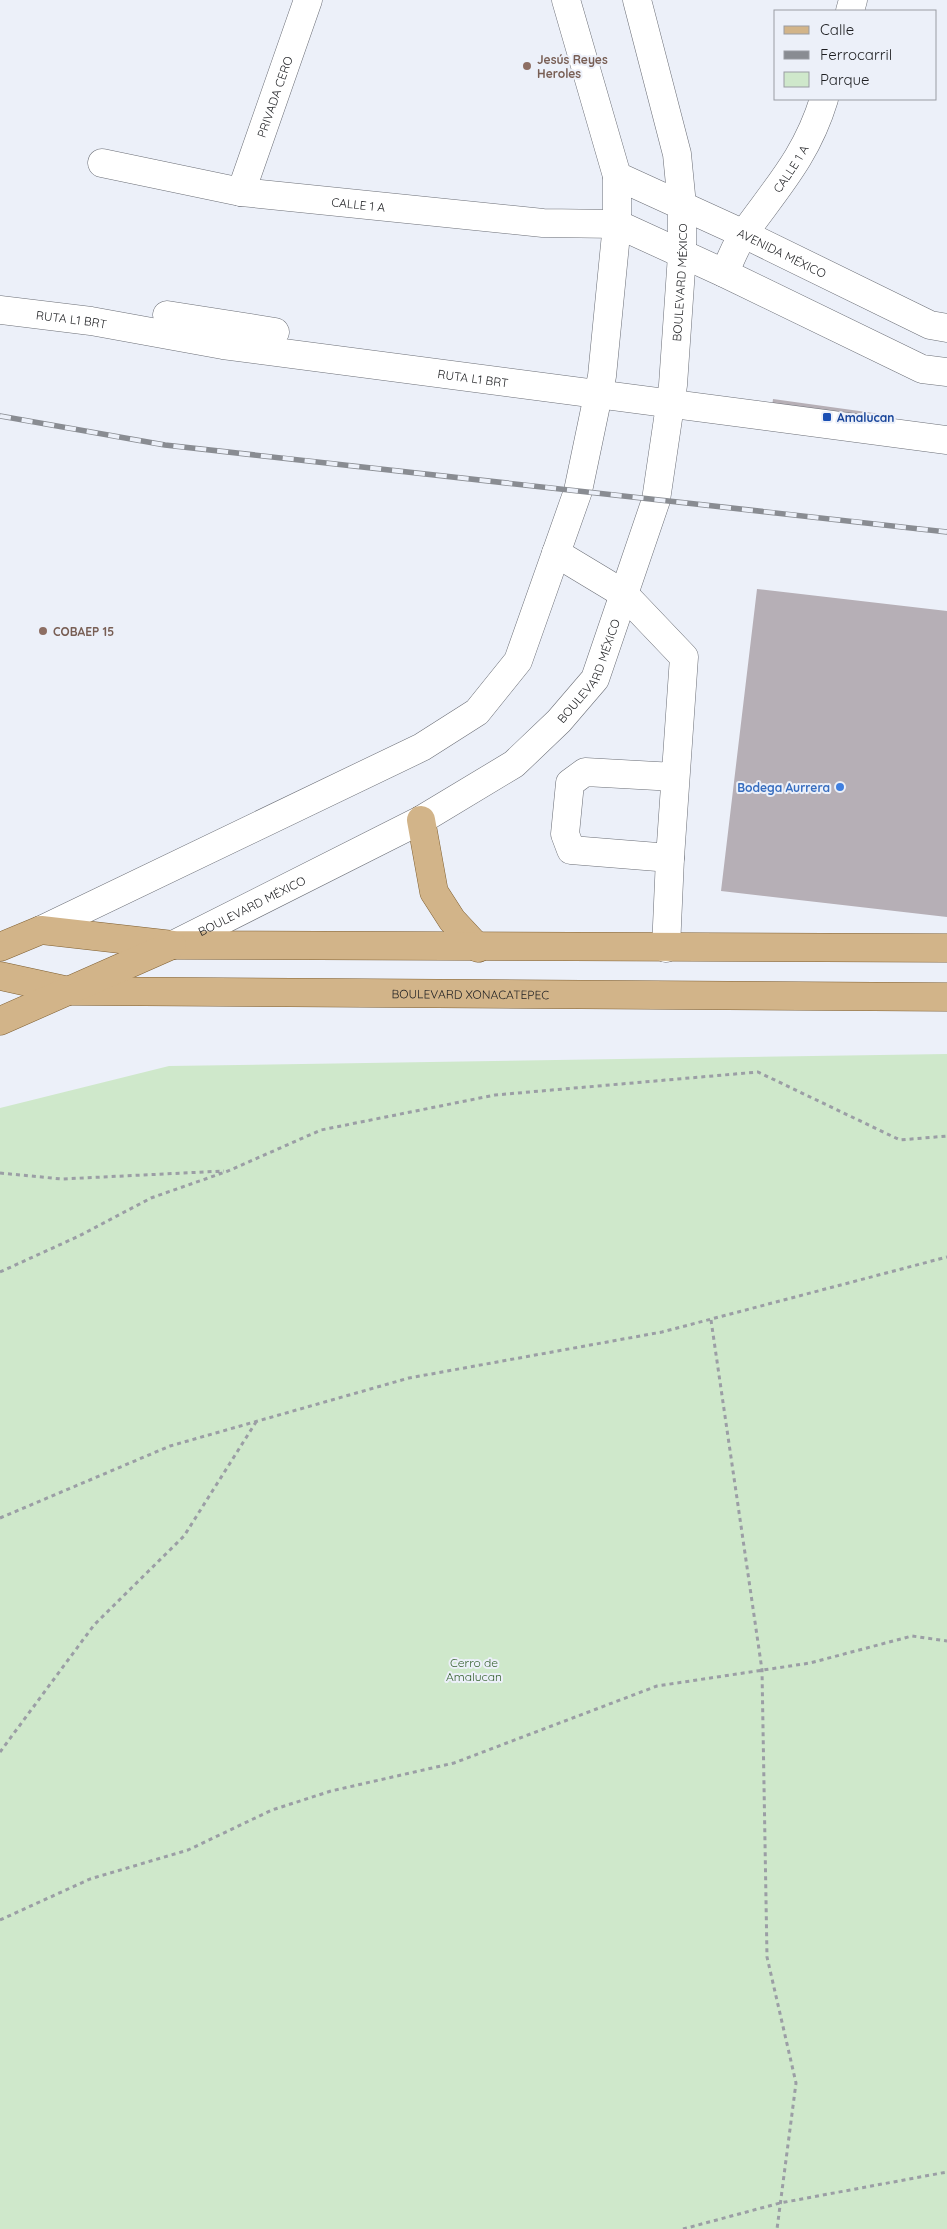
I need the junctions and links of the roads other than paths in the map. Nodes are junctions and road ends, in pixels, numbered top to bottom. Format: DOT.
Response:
graph roads {
  1 [pos="308,0"];
  2 [pos="566,0"];
  3 [pos="637,0"];
  4 [pos="824,100"];
  5 [pos="102,163"];
  6 [pos="617,176"];
  7 [pos="241,192"];
  8 [pos="682,205"];
  9 [pos="617,224"];
  10 [pos="744,234"];
  11 [pos="682,255"];
  12 [pos="724,273"];
  13 [pos="0,291"];
  14 [pos="0,310"];
  15 [pos="947,328"];
  16 [pos="947,372"];
  17 [pos="516,374"];
  18 [pos="600,385"];
  19 [pos="672,394"];
  20 [pos="947,422"];
  21 [pos="947,440"];
  22 [pos="556,552"];
  23 [pos="624,594"];
  24 [pos="676,777"];
  25 [pos="421,820"];
  26 [pos="670,858"];
  27 [pos="41,930"];
  28 [pos="174,945"];
  29 [pos="0,948"];
  30 [pos="478,948"];
  31 [pos="666,948"];
  32 [pos="947,948"];
  33 [pos="0,976"];
  34 [pos="69,991"];
  35 [pos="947,997"];
  36 [pos="0,1021"];
  1 -- 7 [label="street, PRIVADA CERO"];
  2 -- 6 [label="street"];
  3 -- 8 [label="street, BOULEVARD MÉXICO"];
  4 -- 10 [label="street, CALLE 1 A"];
  5 -- 7 [label="street, CALLE 1 A"];
  6 -- 8 [label="street, AVENIDA MÉXICO"];
  6 -- 9 [label="street"];
  7 -- 9 [label="street, CALLE 1 A"];
  8 -- 10 [label="street, AVENIDA MÉXICO"];
  8 -- 11 [label="street, BOULEVARD MÉXICO"];
  9 -- 11 [label="street"];
  9 -- 18 [label="street"];
  10 -- 12 [label="street, CALLE 1 A"];
  10 -- 15 [label="street, AVENIDA MÉXICO"];
  11 -- 12 [label="street"];
  11 -- 19 [label="street, BOULEVARD MÉXICO"];
  12 -- 16 [label="street"];
  13 -- 17 [label="street, RUTA L1 BRT"];
  14 -- 17 [label="street, RUTA L1 BRT"];
  17 -- 18 [label="street, RUTA L1 BRT"];
  18 -- 19 [label="street, RUTA L1 BRT"];
  18 -- 22 [label="street"];
  19 -- 20 [label="street, RUTA L1 BRT"];
  19 -- 21 [label="street, RUTA L1 BRT"];
  19 -- 23 [label="street, BOULEVARD MÉXICO"];
  22 -- 23 [label="street"];
  22 -- 27 [label="street"];
  23 -- 24 [label="street"];
  23 -- 25 [label="street, BOULEVARD MÉXICO"];
  24 -- 26 [label="street"];
  24 -- 26 [label="street"];
  25 -- 28 [label="street, BOULEVARD MÉXICO"];
  25 -- 30 [label="main road"];
  26 -- 31 [label="street"];
  27 -- 28 [label="main road"];
  27 -- 29 [label="main road"];
  28 -- 30 [label="main road"];
  28 -- 34 [label="main road, BOULEVARD MÉXICO"];
  30 -- 31 [label="main road"];
  31 -- 32 [label="main road"];
  33 -- 34 [label="main road"];
  34 -- 35 [label="main road, BOULEVARD XONACATEPEC"];
  34 -- 36 [label="main road, BOULEVARD XONACATEPEC"];
}
